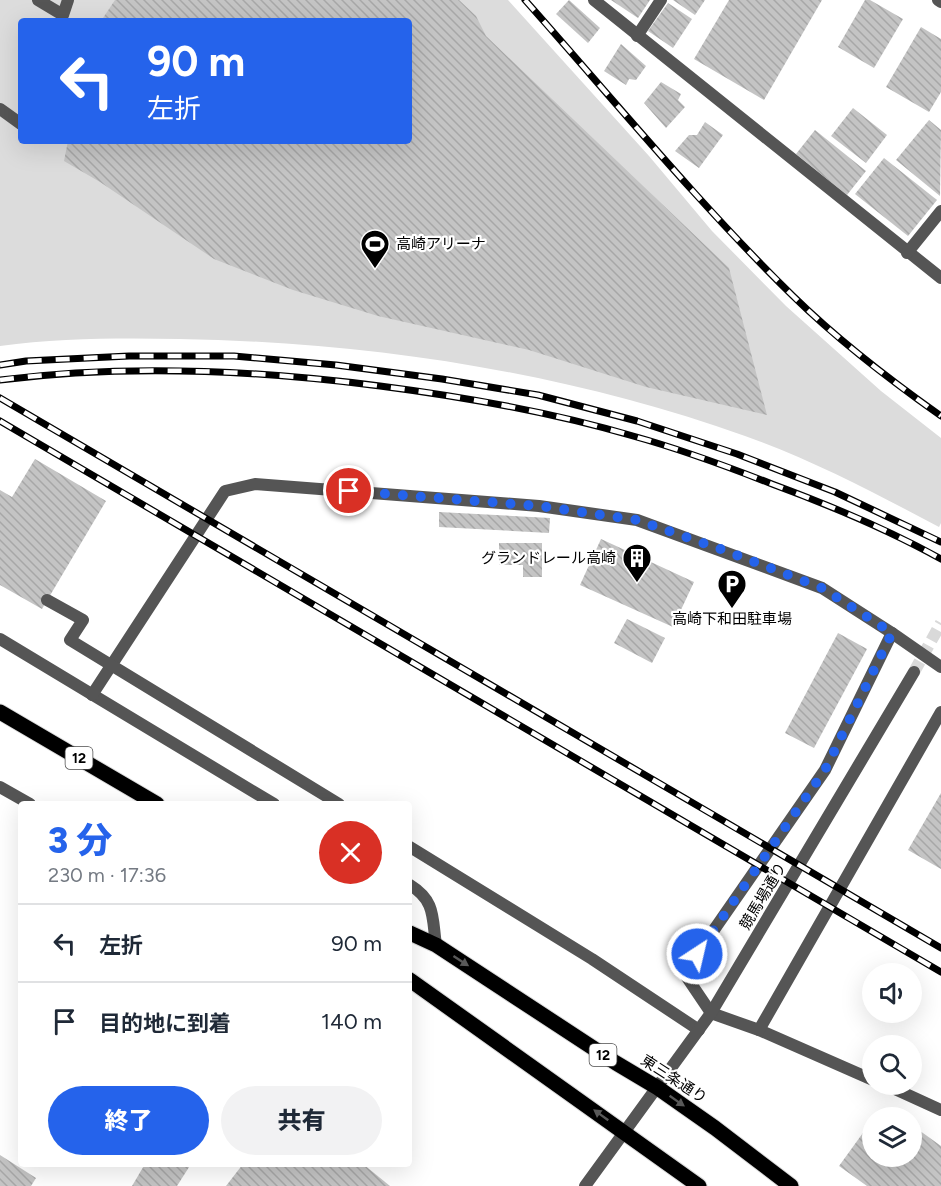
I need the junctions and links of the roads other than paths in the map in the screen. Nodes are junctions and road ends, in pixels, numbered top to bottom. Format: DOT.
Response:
graph roads {
  1 [pos="38,0"];
  2 [pos="68,0"];
  3 [pos="594,0"];
  4 [pos="661,0"];
  5 [pos="637,36"];
  6 [pos="0,110"];
  7 [pos="18,122"];
  8 [pos="941,212"];
  9 [pos="907,253"];
  10 [pos="941,278"];
  11 [pos="47,600"];
  12 [pos="892,633"];
  13 [pos="0,639"];
  14 [pos="941,667"];
  15 [pos="914,672"];
  16 [pos="92,695"];
  17 [pos="0,712"];
  18 [pos="941,712"];
  19 [pos="0,788"];
  20 [pos="24,801"];
  21 [pos="152,801"];
  22 [pos="269,801"];
  23 [pos="334,801"];
  24 [pos="412,848"];
  25 [pos="412,886"];
  26 [pos="412,934"];
  27 [pos="436,945"];
  28 [pos="412,981"];
  29 [pos="711,1013"];
  30 [pos="699,1030"];
  31 [pos="759,1030"];
  32 [pos="862,1075"];
  33 [pos="658,1088"];
  34 [pos="908,1095"];
  35 [pos="941,1110"];
  36 [pos="625,1132"];
  37 [pos="585,1186"];
  38 [pos="699,1186"];
  39 [pos="791,1186"];
  1 -- 2 [label="street"];
  3 -- 5 [label="street"];
  4 -- 5 [label="street"];
  5 -- 9 [label="street"];
  6 -- 7 [label="street"];
  8 -- 9 [label="street"];
  9 -- 10 [label="street"];
  11 -- 23 [label="street, bridge"];
  12 -- 14 [label="street"];
  12 -- 16 [label="street"];
  12 -- 29 [label="street"];
  13 -- 16 [label="street"];
  15 -- 29 [label="street, 競馬場通り"];
  16 -- 22 [label="street"];
  17 -- 21 [label="main road, 12"];
  18 -- 31 [label="street"];
  19 -- 20 [label="street"];
  24 -- 30 [label="street"];
  25 -- 27 [label="street"];
  26 -- 27 [label="main road, 東三条通り / 12"];
  27 -- 33 [label="main road, 東三条通り / 12, one-way"];
  36 -- 28 [label="main road, one-way"];
  29 -- 30 [label="street, 競馬場通り"];
  29 -- 31 [label="street"];
  30 -- 33 [label="street, 競馬場通り"];
  31 -- 32 [label="street"];
  33 -- 36 [label="street, 競馬場通り"];
  33 -- 39 [label="main road, 東三条通り / 12, one-way"];
  34 -- 35 [label="street"];
  36 -- 37 [label="street, 競馬場通り"];
  36 -- 38 [label="main road"];
}
